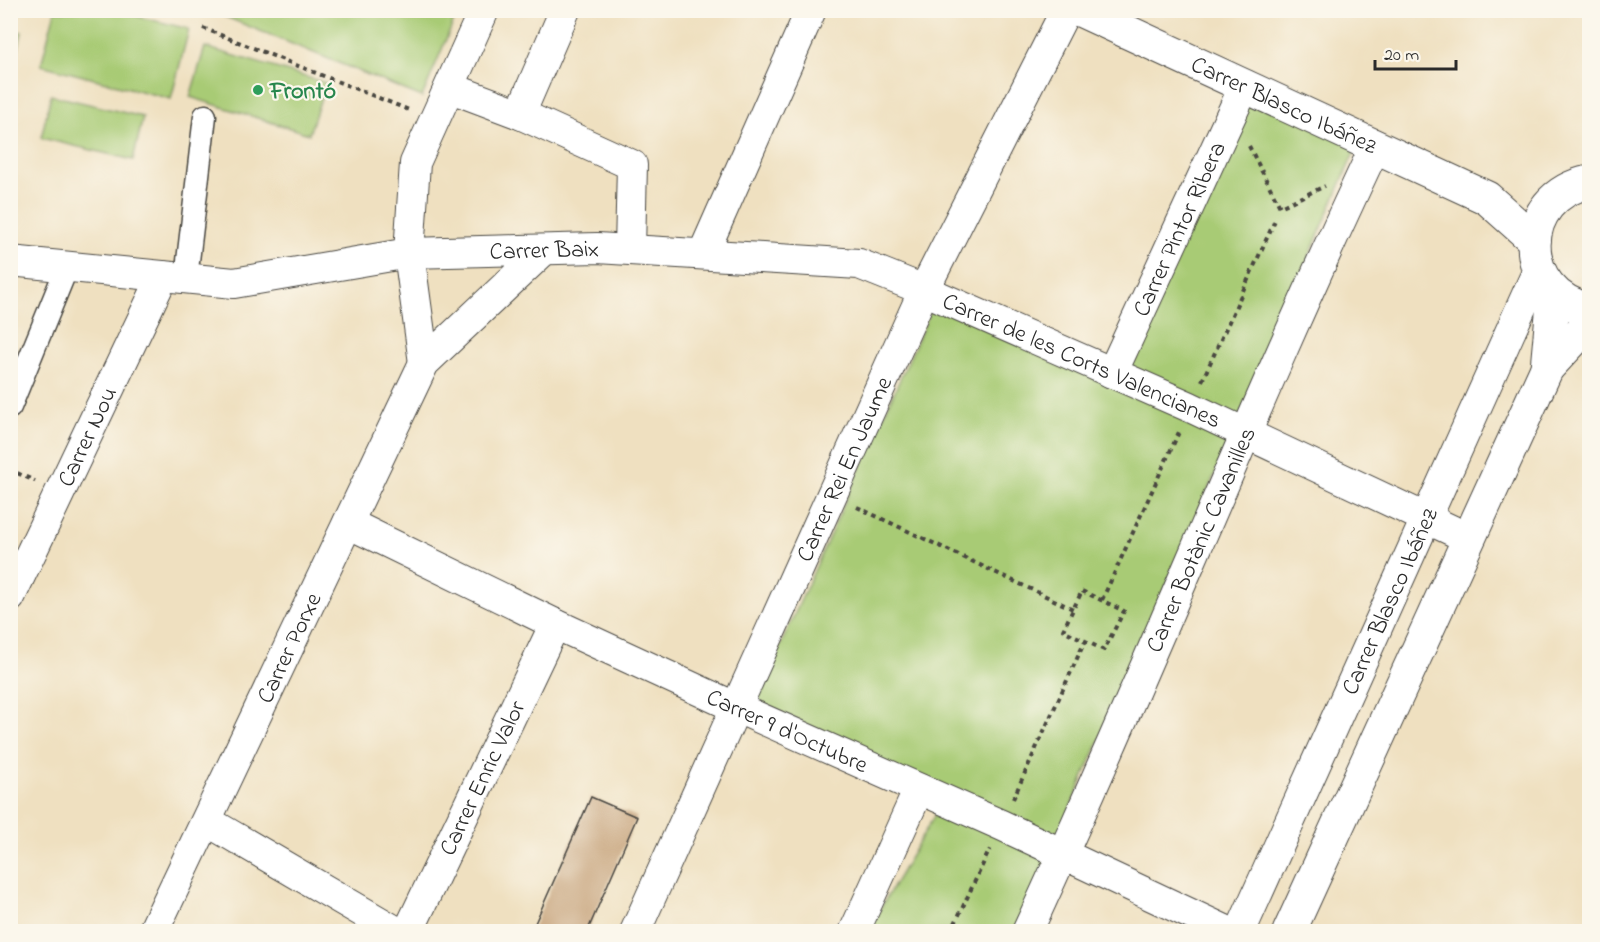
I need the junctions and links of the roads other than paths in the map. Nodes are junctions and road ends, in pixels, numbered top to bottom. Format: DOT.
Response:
graph roads {
  1 [pos="484,10"];
  2 [pos="565,10"];
  3 [pos="811,10"];
  4 [pos="1066,10"];
  5 [pos="1080,10"];
  6 [pos="451,87"];
  7 [pos="1239,99"];
  8 [pos="520,114"];
  9 [pos="205,116"];
  10 [pos="1370,158"];
  11 [pos="1590,182"];
  12 [pos="1487,198"];
  13 [pos="1550,203"];
  14 [pos="630,249"];
  15 [pos="544,250"];
  16 [pos="409,252"];
  17 [pos="704,254"];
  18 [pos="10,261"];
  19 [pos="67,267"];
  20 [pos="1542,268"];
  21 [pos="175,277"];
  22 [pos="924,290"];
  23 [pos="1590,310"];
  24 [pos="1590,322"];
  25 [pos="424,363"];
  26 [pos="1547,368"];
  27 [pos="1112,373"];
  28 [pos="10,407"];
  29 [pos="1245,432"];
  30 [pos="1428,519"];
  31 [pos="348,523"];
  32 [pos="1468,538"];
  33 [pos="10,597"];
  34 [pos="555,624"];
  35 [pos="735,707"];
  36 [pos="919,789"];
  37 [pos="207,821"];
  38 [pos="1063,854"];
  39 [pos="153,932"];
  40 [pos="397,932"];
  41 [pos="408,932"];
  42 [pos="635,932"];
  43 [pos="854,932"];
  44 [pos="1027,932"];
  45 [pos="1229,932"];
  46 [pos="1240,932"];
  47 [pos="1289,932"];
  1 -- 6 [label="street"];
  2 -- 8 [label="street"];
  3 -- 17 [label="street"];
  4 -- 22 [label="street, Carrer Rei En Jaume"];
  5 -- 7 [label="street, Carrer Blasco Ibáñez"];
  6 -- 8 [label="street"];
  6 -- 16 [label="street"];
  7 -- 10 [label="street, Carrer Blasco Ibáñez"];
  7 -- 27 [label="street, Carrer Pintor Ribera"];
  8 -- 14 [label="street"];
  9 -- 21 [label="street"];
  10 -- 12 [label="street, Carrer Blasco Ibáñez"];
  10 -- 29 [label="street, Carrer Botànic Cavanilles"];
  11 -- 13 [label="street"];
  12 -- 13 [label="street, Carrer Blasco Ibáñez"];
  12 -- 20 [label="street, Carrer Blasco Ibáñez"];
  13 -- 20 [label="street"];
  14 -- 15 [label="street, Carrer Baix"];
  14 -- 17 [label="street, Carrer Baix"];
  15 -- 16 [label="street, Carrer Baix"];
  15 -- 25 [label="street, Carrer Porxe"];
  16 -- 21 [label="street, Carrer Baix"];
  16 -- 25 [label="street"];
  17 -- 22 [label="street, Carrer Baix"];
  18 -- 19 [label="street, Carrer Baix"];
  19 -- 21 [label="street, Carrer Baix"];
  19 -- 28 [label="street"];
  20 -- 23 [label="street"];
  20 -- 26 [label="street, Carrer Blasco Ibáñez"];
  20 -- 30 [label="street, Carrer Blasco Ibáñez"];
  21 -- 33 [label="street, Carrer Nou"];
  22 -- 27 [label="street, Carrer de les Corts Valencianes"];
  22 -- 35 [label="street, Carrer Rei En Jaume"];
  24 -- 26 [label="street, Carrer Blasco Ibáñez"];
  25 -- 31 [label="street, Carrer Porxe"];
  26 -- 32 [label="street, Carrer Blasco Ibáñez"];
  27 -- 29 [label="street, Carrer de les Corts Valencianes"];
  29 -- 30 [label="street, Carrer de les Corts Valencianes"];
  29 -- 38 [label="street, Carrer Botànic Cavanilles"];
  30 -- 32 [label="street, Carrer de les Corts Valencianes"];
  30 -- 46 [label="street, Carrer Blasco Ibáñez"];
  31 -- 34 [label="street, Carrer 9 d'Octubre"];
  31 -- 37 [label="street, Carrer Porxe"];
  32 -- 47 [label="street, Carrer Blasco Ibáñez"];
  34 -- 35 [label="street, Carrer 9 d'Octubre"];
  34 -- 41 [label="street, Carrer Enric Valor"];
  35 -- 36 [label="street, Carrer 9 d'Octubre"];
  35 -- 42 [label="street, Carrer Rei En Jaume"];
  36 -- 38 [label="street, Carrer 9 d'Octubre"];
  36 -- 43 [label="street"];
  37 -- 39 [label="street, Carrer Porxe"];
  37 -- 40 [label="street"];
  38 -- 44 [label="street, Carrer Botànic Cavanilles"];
  38 -- 45 [label="street, Carrer 9 d'Octubre"];
}
